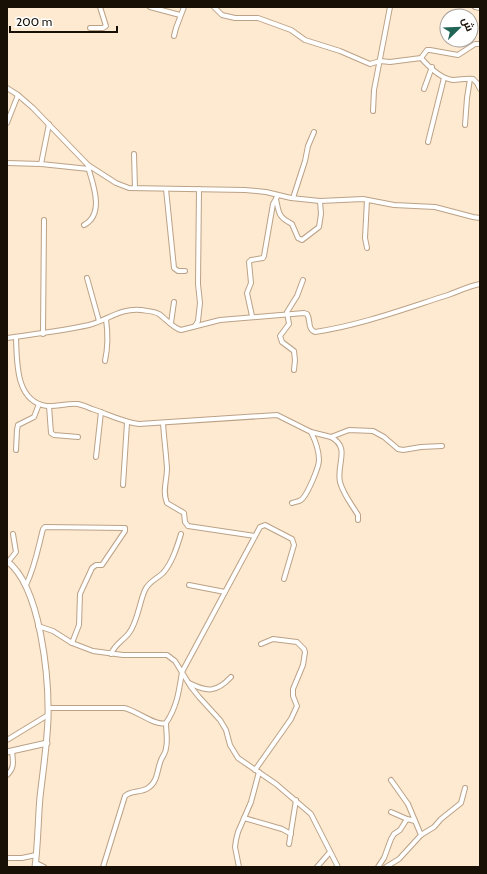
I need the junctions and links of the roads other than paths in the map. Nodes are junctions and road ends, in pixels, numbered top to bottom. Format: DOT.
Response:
graph roads {
  1 [pos="100,7"];
  2 [pos="150,7"];
  3 [pos="184,7"];
  4 [pos="214,7"];
  5 [pos="390,7"];
  6 [pos="475,7"];
  7 [pos="480,8"];
  8 [pos="180,15"];
  9 [pos="90,28"];
  10 [pos="174,36"];
  11 [pos="480,44"];
  12 [pos="421,58"];
  13 [pos="380,61"];
  14 [pos="432,67"];
  15 [pos="444,78"];
  16 [pos="470,79"];
  17 [pos="7,88"];
  18 [pos="480,89"];
  19 [pos="424,90"];
  20 [pos="18,94"];
  21 [pos="374,110"];
  22 [pos="7,122"];
  23 [pos="49,124"];
  24 [pos="465,125"];
  25 [pos="314,132"];
  26 [pos="428,142"];
  27 [pos="134,154"];
  28 [pos="7,163"];
  29 [pos="41,164"];
  30 [pos="88,167"];
  31 [pos="135,188"];
  32 [pos="166,189"];
  33 [pos="199,189"];
  34 [pos="277,197"];
  35 [pos="293,198"];
  36 [pos="367,200"];
  37 [pos="320,201"];
  38 [pos="480,218"];
  39 [pos="44,220"];
  40 [pos="84,225"];
  41 [pos="367,248"];
  42 [pos="185,271"];
  43 [pos="87,278"];
  44 [pos="303,280"];
  45 [pos="480,284"];
  46 [pos="174,302"];
  47 [pos="288,314"];
  48 [pos="252,316"];
  49 [pos="106,319"];
  50 [pos="99,322"];
  51 [pos="171,323"];
  52 [pos="195,326"];
  53 [pos="43,334"];
  54 [pos="16,337"];
  55 [pos="7,338"];
  56 [pos="106,361"];
  57 [pos="294,370"];
  58 [pos="39,404"];
  59 [pos="49,406"];
  60 [pos="101,412"];
  61 [pos="127,423"];
  62 [pos="163,423"];
  63 [pos="311,432"];
  64 [pos="78,437"];
  65 [pos="330,437"];
  66 [pos="442,446"];
  67 [pos="16,450"];
  68 [pos="96,458"];
  69 [pos="124,485"];
  70 [pos="292,503"];
  71 [pos="358,520"];
  72 [pos="13,534"];
  73 [pos="181,534"];
  74 [pos="255,536"];
  75 [pos="8,561"];
  76 [pos="284,579"];
  77 [pos="26,585"];
  78 [pos="189,585"];
  79 [pos="225,592"];
  80 [pos="38,626"];
  81 [pos="72,643"];
  82 [pos="262,644"];
  83 [pos="111,654"];
  84 [pos="182,672"];
  85 [pos="230,677"];
  86 [pos="188,683"];
  87 [pos="48,708"];
  88 [pos="48,715"];
  89 [pos="166,723"];
  90 [pos="7,740"];
  91 [pos="47,743"];
  92 [pos="9,752"];
  93 [pos="255,770"];
  94 [pos="259,772"];
  95 [pos="7,775"];
  96 [pos="391,780"];
  97 [pos="465,788"];
  98 [pos="296,800"];
  99 [pos="391,812"];
  100 [pos="244,818"];
  101 [pos="407,819"];
  102 [pos="415,820"];
  103 [pos="291,834"];
  104 [pos="421,835"];
  105 [pos="289,844"];
  106 [pos="330,852"];
  107 [pos="36,855"];
  108 [pos="7,858"];
  109 [pos="35,865"];
  110 [pos="44,867"];
  111 [pos="103,867"];
  112 [pos="239,867"];
  113 [pos="317,867"];
  114 [pos="338,867"];
  115 [pos="378,867"];
  116 [pos="386,867"];
  1 -- 9 [label="street"];
  2 -- 8 [label="street"];
  3 -- 8 [label="street"];
  4 -- 13 [label="street"];
  5 -- 13 [label="street"];
  6 -- 7 [label="street"];
  8 -- 10 [label="street"];
  11 -- 12 [label="street"];
  12 -- 13 [label="street"];
  12 -- 14 [label="street"];
  13 -- 21 [label="street"];
  14 -- 15 [label="street"];
  14 -- 19 [label="street"];
  15 -- 16 [label="street"];
  15 -- 26 [label="street"];
  16 -- 18 [label="street"];
  16 -- 24 [label="street"];
  17 -- 20 [label="street"];
  20 -- 22 [label="street"];
  20 -- 23 [label="street"];
  23 -- 29 [label="street"];
  23 -- 30 [label="street"];
  25 -- 35 [label="street"];
  27 -- 31 [label="street"];
  28 -- 29 [label="street"];
  29 -- 30 [label="street"];
  30 -- 31 [label="street"];
  30 -- 40 [label="street"];
  31 -- 32 [label="street"];
  32 -- 33 [label="street"];
  32 -- 42 [label="street"];
  33 -- 34 [label="street"];
  33 -- 52 [label="street"];
  34 -- 35 [label="street"];
  34 -- 37 [label="street"];
  34 -- 48 [label="street"];
  35 -- 37 [label="street"];
  36 -- 37 [label="street"];
  36 -- 38 [label="street"];
  36 -- 41 [label="street"];
  39 -- 53 [label="street"];
  43 -- 50 [label="street"];
  44 -- 47 [label="street"];
  45 -- 47 [label="street"];
  46 -- 51 [label="street"];
  47 -- 48 [label="street"];
  47 -- 57 [label="street"];
  48 -- 52 [label="street"];
  49 -- 50 [label="street"];
  49 -- 51 [label="street"];
  49 -- 56 [label="street"];
  50 -- 53 [label="street"];
  51 -- 52 [label="street"];
  53 -- 54 [label="street"];
  54 -- 55 [label="street"];
  54 -- 58 [label="street"];
  58 -- 59 [label="street"];
  58 -- 67 [label="street"];
  59 -- 60 [label="street"];
  59 -- 64 [label="street"];
  60 -- 61 [label="street"];
  60 -- 68 [label="street"];
  61 -- 62 [label="street"];
  61 -- 69 [label="street"];
  62 -- 63 [label="street"];
  62 -- 74 [label="street"];
  63 -- 65 [label="street"];
  63 -- 70 [label="street"];
  65 -- 66 [label="street"];
  65 -- 71 [label="street"];
  72 -- 75 [label="street"];
  73 -- 83 [label="street"];
  74 -- 76 [label="street"];
  74 -- 79 [label="street"];
  75 -- 77 [label="street"];
  77 -- 80 [label="street"];
  77 -- 81 [label="street"];
  78 -- 79 [label="street"];
  79 -- 84 [label="street"];
  80 -- 81 [label="street"];
  80 -- 87 [label="street"];
  81 -- 83 [label="street"];
  82 -- 93 [label="street"];
  83 -- 84 [label="street"];
  84 -- 86 [label="street"];
  84 -- 89 [label="street"];
  85 -- 86 [label="street"];
  86 -- 93 [label="street"];
  87 -- 88 [label="street"];
  87 -- 89 [label="street"];
  88 -- 90 [label="street"];
  88 -- 91 [label="street"];
  89 -- 111 [label="street"];
  91 -- 92 [label="street"];
  91 -- 107 [label="street"];
  92 -- 95 [label="street"];
  93 -- 94 [label="street"];
  94 -- 98 [label="street"];
  94 -- 100 [label="street"];
  96 -- 102 [label="street"];
  97 -- 104 [label="street"];
  98 -- 103 [label="street"];
  98 -- 106 [label="street"];
  99 -- 101 [label="street"];
  100 -- 103 [label="street"];
  100 -- 112 [label="street"];
  101 -- 102 [label="street"];
  101 -- 115 [label="street"];
  102 -- 104 [label="street"];
  103 -- 105 [label="street"];
  104 -- 116 [label="street"];
  106 -- 113 [label="street"];
  106 -- 114 [label="street"];
  107 -- 108 [label="street"];
  107 -- 109 [label="street"];
  109 -- 110 [label="street"];
}
